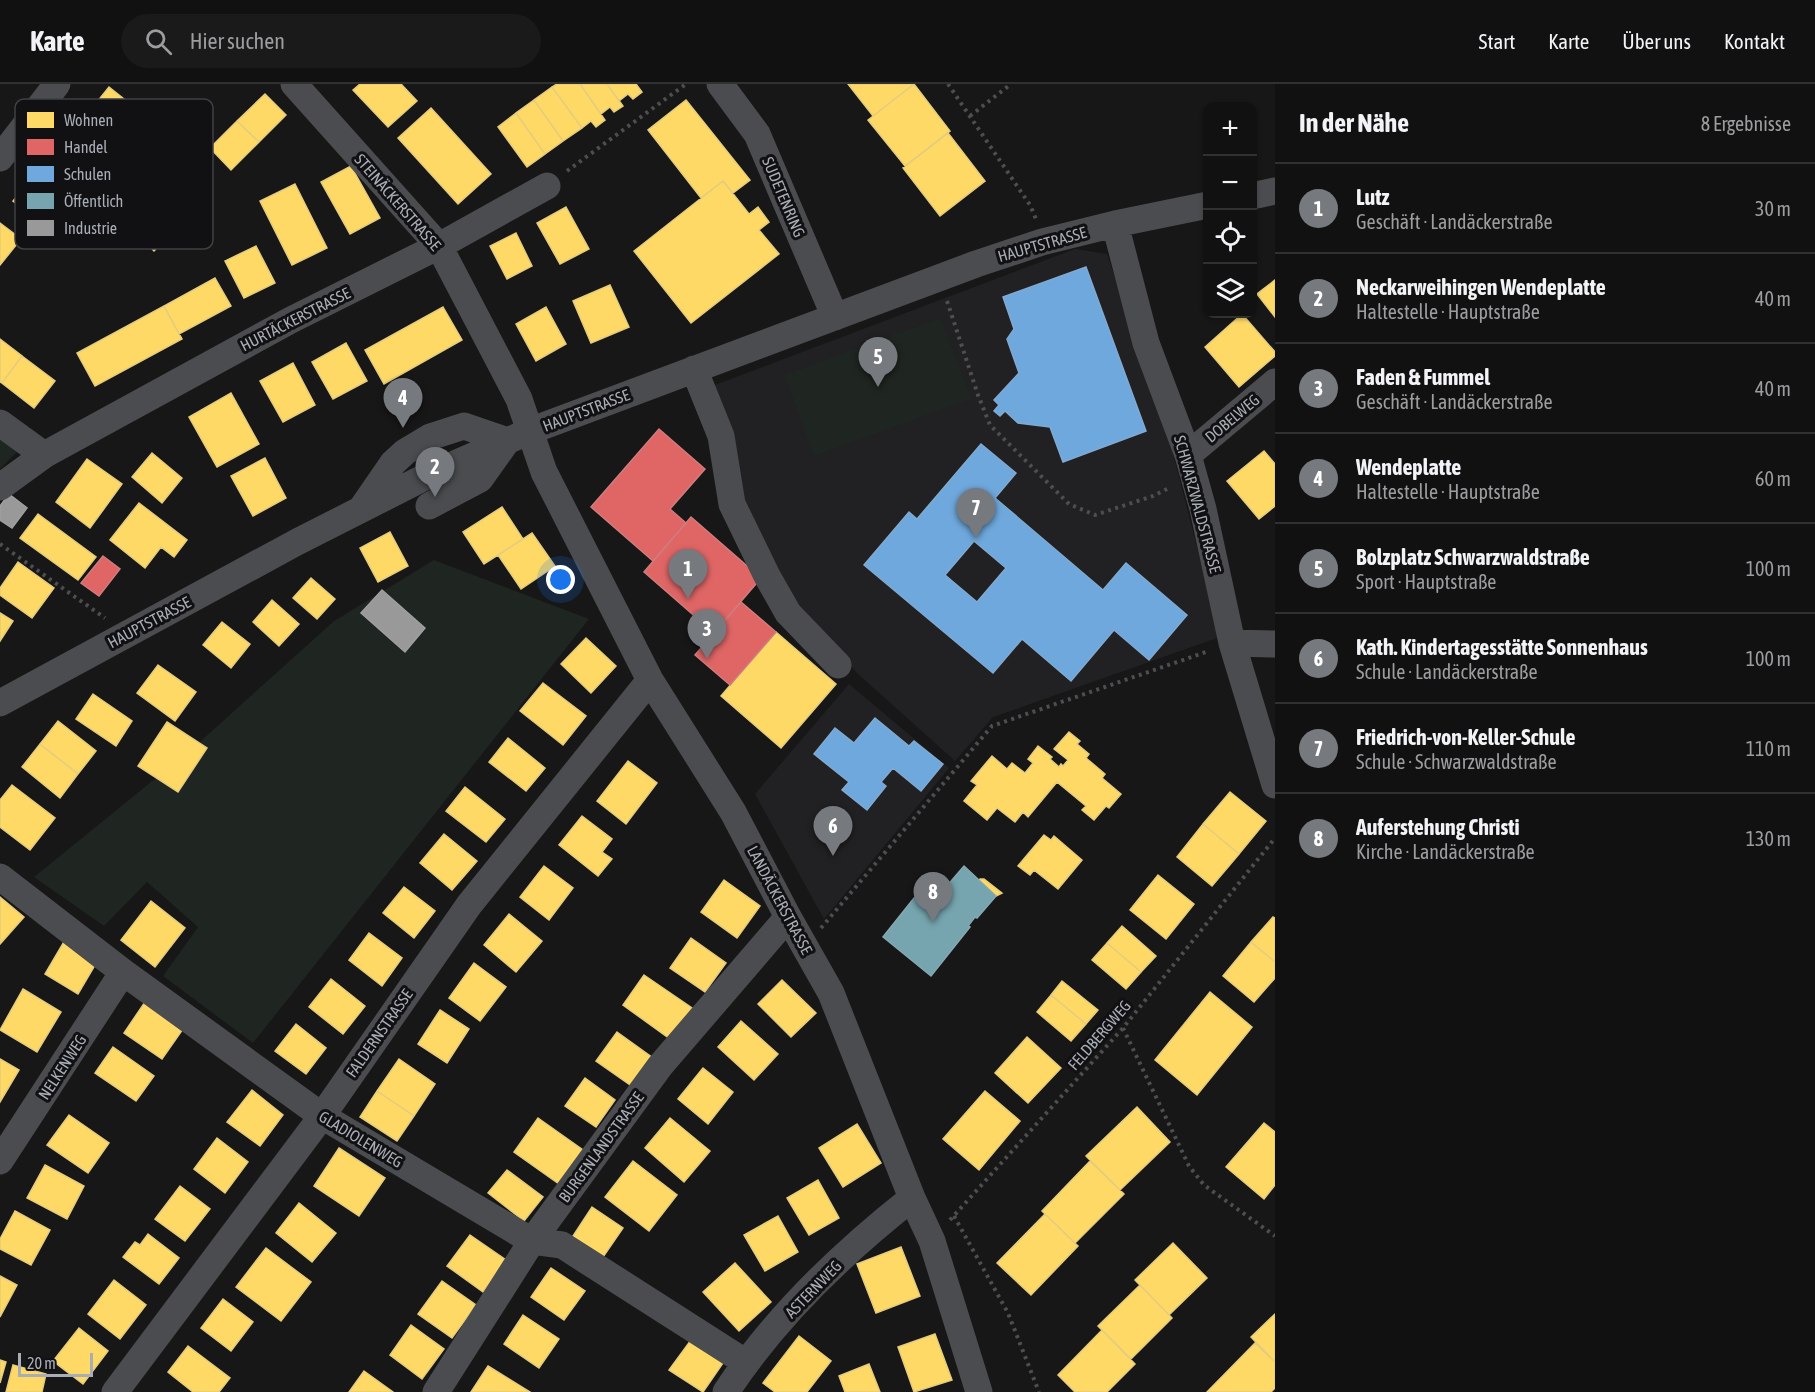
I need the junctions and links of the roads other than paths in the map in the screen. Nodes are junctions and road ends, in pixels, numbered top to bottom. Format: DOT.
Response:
graph roads {
  1 [pos="57,84"];
  2 [pos="294,84"];
  3 [pos="720,84"];
  4 [pos="45,99"];
  5 [pos="15,139"];
  6 [pos="0,158"];
  7 [pos="547,186"];
  8 [pos="1275,191"];
  9 [pos="1257,195"];
  10 [pos="1203,206"];
  11 [pos="1115,224"];
  12 [pos="439,246"];
  13 [pos="835,316"];
  14 [pos="694,369"];
  15 [pos="1275,382"];
  16 [pos="0,423"];
  17 [pos="519,436"];
  18 [pos="44,455"];
  19 [pos="1189,459"];
  20 [pos="0,487"];
  21 [pos="429,506"];
  22 [pos="1232,643"];
  23 [pos="1275,644"];
  24 [pos="838,665"];
  25 [pos="650,680"];
  26 [pos="0,703"];
  27 [pos="1275,785"];
  28 [pos="0,877"];
  29 [pos="788,917"];
  30 [pos="123,972"];
  31 [pos="322,1116"];
  32 [pos="0,1161"];
  33 [pos="912,1198"];
  34 [pos="532,1241"];
  35 [pos="745,1362"];
  36 [pos="115,1392"];
  37 [pos="436,1392"];
  38 [pos="726,1392"];
  39 [pos="979,1392"];
  1 -- 4 [label="street"];
  2 -- 12 [label="street, STEINÄCKERSTRASSE"];
  3 -- 13 [label="street, SUDETENRING"];
  5 -- 6 [label="street"];
  7 -- 12 [label="street, HURTÄCKERSTRASSE"];
  8 -- 9 [label="street"];
  10 -- 11 [label="street, HAUPTSTRASSE"];
  11 -- 13 [label="street, HAUPTSTRASSE"];
  11 -- 19 [label="street, SCHWARZWALDSTRASSE"];
  12 -- 17 [label="street, STEINÄCKERSTRASSE"];
  12 -- 18 [label="street, HURTÄCKERSTRASSE"];
  13 -- 14 [label="street, HAUPTSTRASSE"];
  14 -- 17 [label="street, HAUPTSTRASSE"];
  14 -- 24 [label="street"];
  15 -- 19 [label="street, DOBELWEG"];
  16 -- 18 [label="street"];
  17 -- 21 [label="street"];
  17 -- 25 [label="street, LANDÄCKERSTRASSE"];
  17 -- 26 [label="street, HAUPTSTRASSE"];
  18 -- 20 [label="street, HURTÄCKERSTRASSE"];
  19 -- 22 [label="street, SCHWARZWALDSTRASSE"];
  22 -- 23 [label="street"];
  22 -- 27 [label="street, SCHWARZWALDSTRASSE"];
  25 -- 29 [label="street, LANDÄCKERSTRASSE"];
  25 -- 31 [label="street, FALDERNSTRASSE"];
  28 -- 30 [label="street, GLADIOLENWEG"];
  29 -- 33 [label="street, LANDÄCKERSTRASSE"];
  29 -- 34 [label="street, BURGENLANDSTRASSE"];
  30 -- 31 [label="street, GLADIOLENWEG"];
  30 -- 32 [label="street, NELKENWEG"];
  31 -- 34 [label="street, GLADIOLENWEG"];
  31 -- 36 [label="street, FALDERNSTRASSE"];
  33 -- 35 [label="street, ASTERNWEG"];
  33 -- 39 [label="street, LANDÄCKERSTRASSE"];
  34 -- 35 [label="street, GLADIOLENWEG"];
  34 -- 37 [label="street, BURGENLANDSTRASSE"];
  35 -- 38 [label="street, ASTERNWEG"];
}
